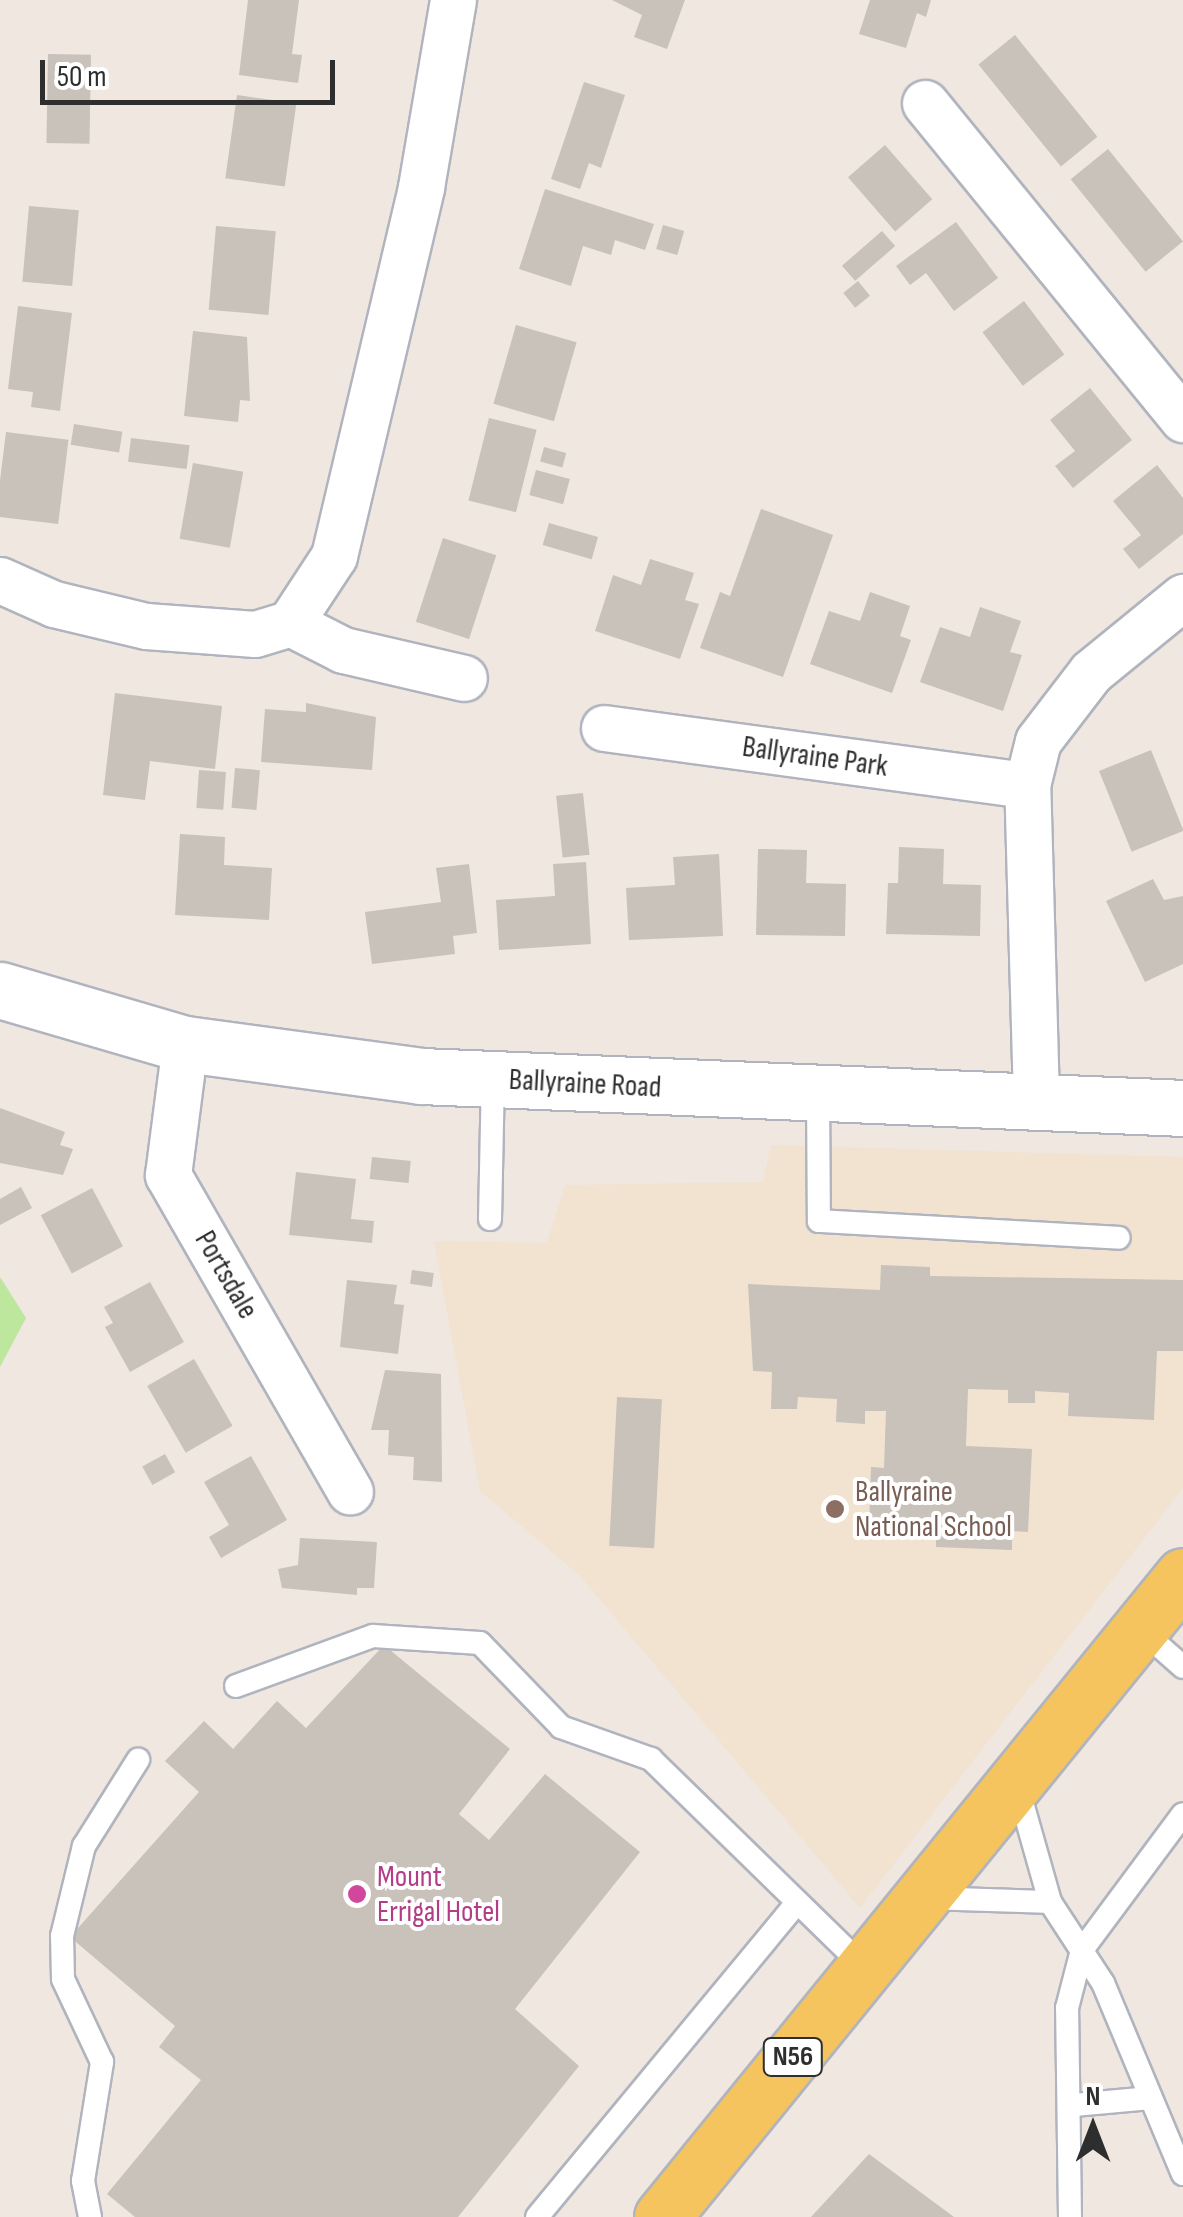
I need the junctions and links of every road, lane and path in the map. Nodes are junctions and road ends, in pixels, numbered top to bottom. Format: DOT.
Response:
graph roads {
  1 [pos="454,0"];
  2 [pos="926,103"];
  3 [pos="1183,419"];
  4 [pos="0,580"];
  5 [pos="1183,597"];
  6 [pos="290,623"];
  7 [pos="464,678"];
  8 [pos="604,728"];
  9 [pos="1027,786"];
  10 [pos="0,990"];
  11 [pos="185,1044"];
  12 [pos="494,1080"];
  13 [pos="818,1094"];
  14 [pos="1036,1099"];
  15 [pos="1182,1109"];
  16 [pos="490,1219"];
  17 [pos="1119,1238"];
  18 [pos="350,1490"];
  19 [pos="1183,1576"];
  20 [pos="1140,1629"];
  21 [pos="1183,1667"];
  22 [pos="236,1686"];
  23 [pos="138,1760"];
  24 [pos="1017,1786"];
  25 [pos="1183,1814"];
  26 [pos="925,1898"];
  27 [pos="1050,1902"];
  28 [pos="794,1906"];
  29 [pos="1082,1950"];
  30 [pos="866,1968"];
  31 [pos="1151,2098"];
  32 [pos="1074,2105"];
  33 [pos="1183,2174"];
  34 [pos="678,2211"];
  35 [pos="90,2217"];
  36 [pos="537,2217"];
  37 [pos="1070,2217"];
  1 -- 6 [label="street"];
  2 -- 3 [label="street"];
  4 -- 6 [label="street"];
  5 -- 9 [label="street"];
  6 -- 7 [label="street"];
  8 -- 9 [label="street, Ballyraine Park"];
  9 -- 14 [label="street"];
  10 -- 11 [label="main road, Ballyraine Road"];
  11 -- 12 [label="main road, Ballyraine Road"];
  11 -- 18 [label="street, Portsdale"];
  12 -- 13 [label="main road, Ballyraine Road"];
  12 -- 16 [label="lane"];
  13 -- 14 [label="main road, Ballyraine Road"];
  13 -- 17 [label="lane"];
  14 -- 15 [label="main road, Ballyraine Road"];
  19 -- 20 [label="main road, N56"];
  20 -- 21 [label="lane"];
  20 -- 24 [label="main road, N56"];
  22 -- 28 [label="lane"];
  23 -- 35 [label="lane"];
  24 -- 26 [label="main road, N56"];
  24 -- 27 [label="lane"];
  25 -- 29 [label="lane"];
  26 -- 27 [label="lane"];
  26 -- 30 [label="main road, N56"];
  27 -- 29 [label="lane"];
  28 -- 30 [label="lane"];
  28 -- 36 [label="lane"];
  29 -- 31 [label="lane"];
  29 -- 32 [label="lane"];
  30 -- 34 [label="main road, N56"];
  31 -- 32 [label="lane"];
  31 -- 33 [label="lane"];
  32 -- 37 [label="lane"];
}
